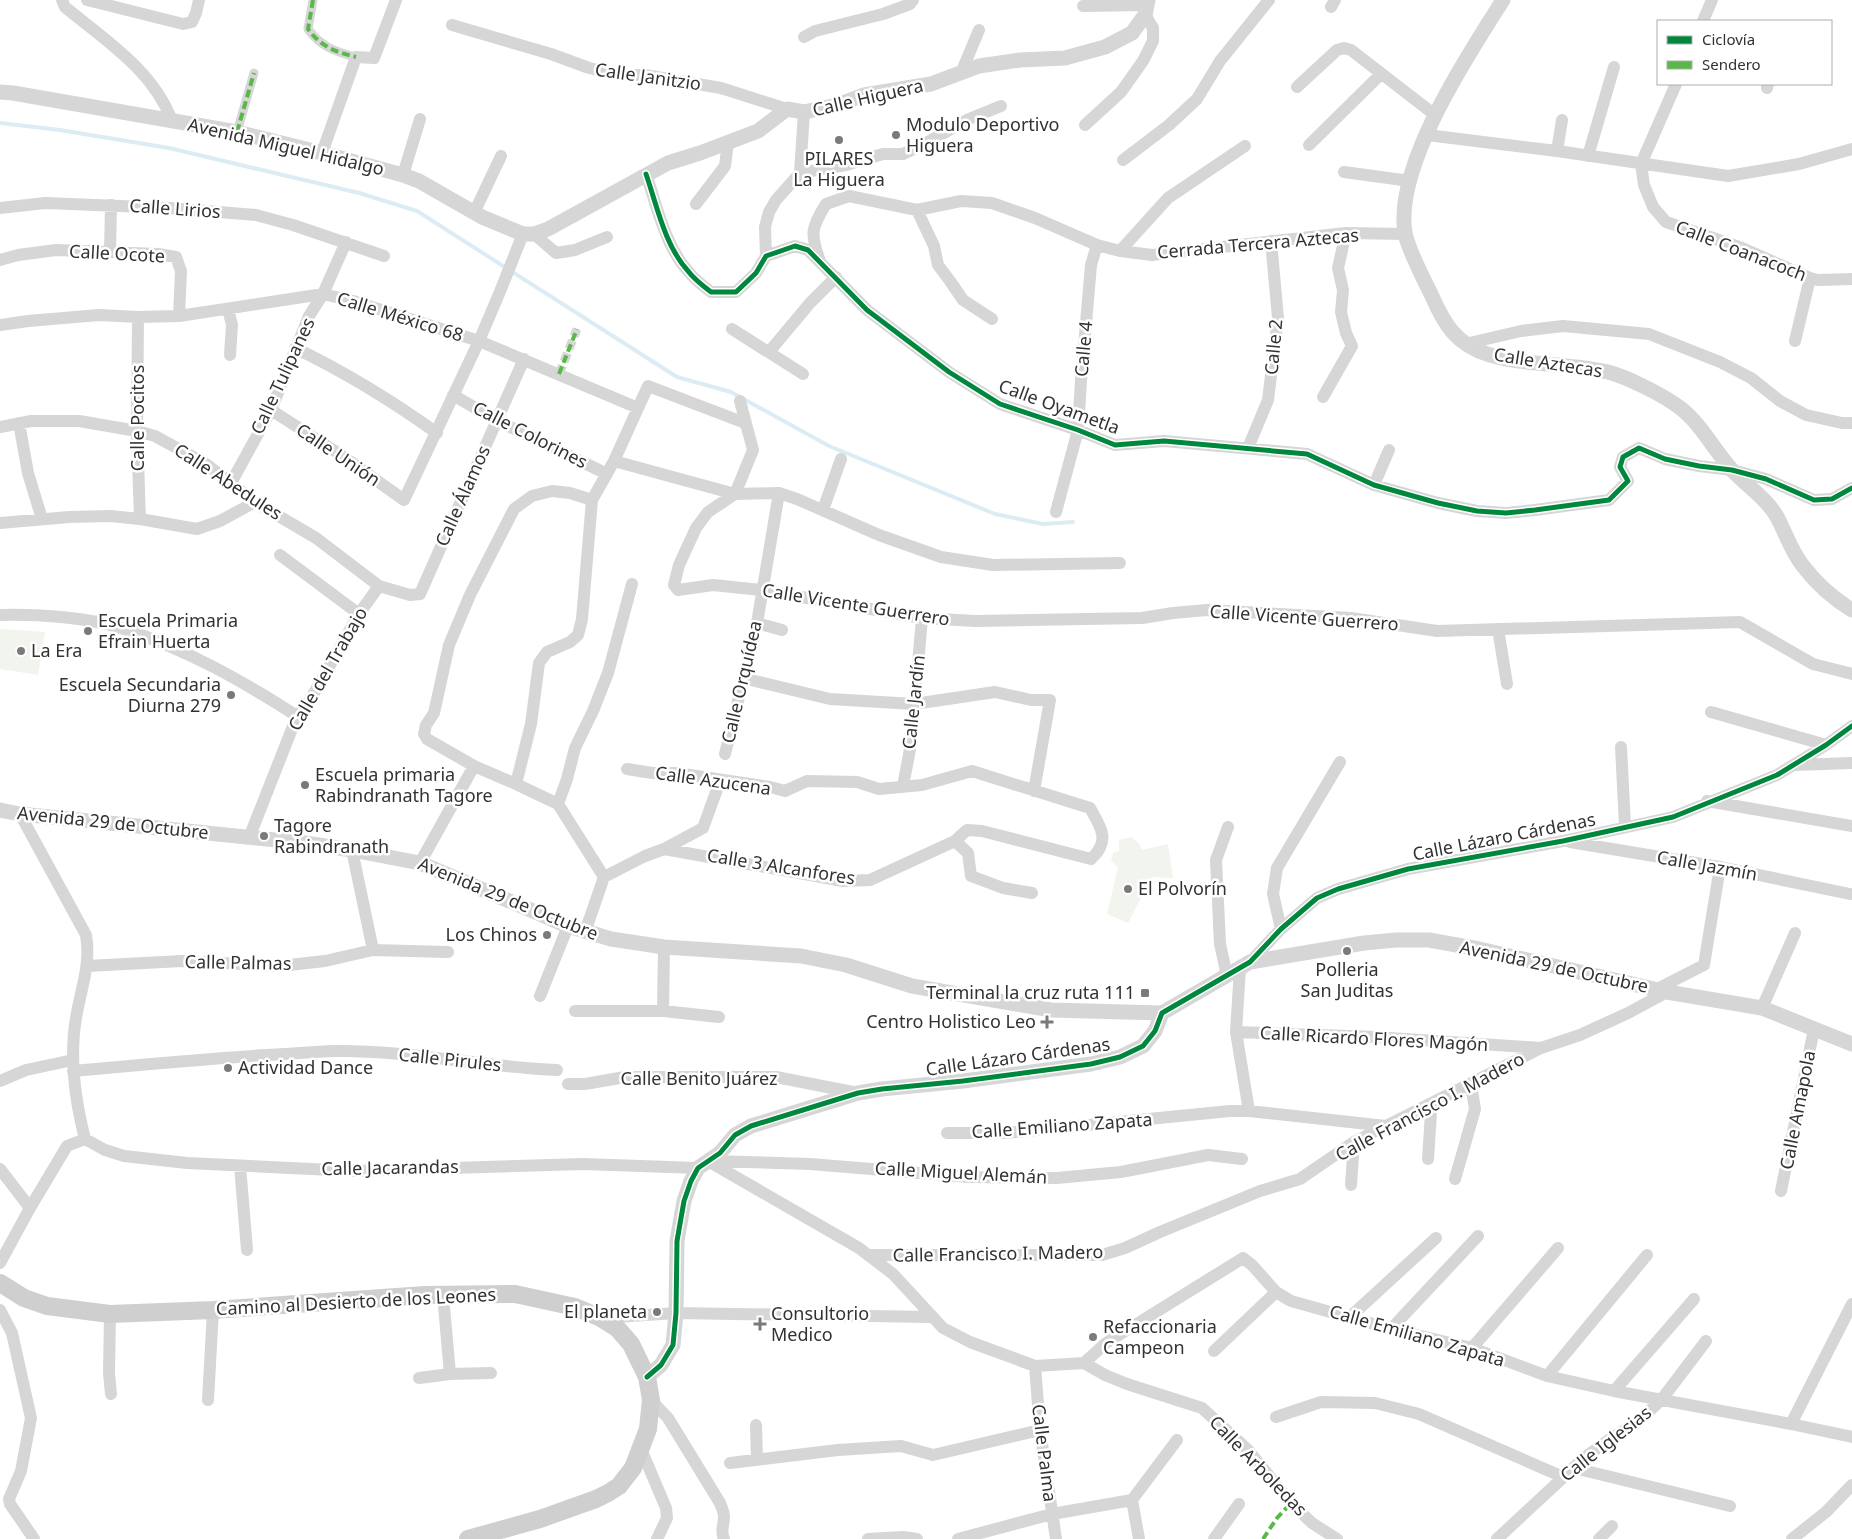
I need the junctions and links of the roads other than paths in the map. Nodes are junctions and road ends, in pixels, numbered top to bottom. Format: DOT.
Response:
graph roads {
  1 [pos="62,0"];
  2 [pos="87,0"];
  3 [pos="199,0"];
  4 [pos="313,0"];
  5 [pos="396,0"];
  6 [pos="913,0"];
  7 [pos="1269,0"];
  8 [pos="1503,0"];
  9 [pos="1712,0"];
  10 [pos="1083,6"];
  11 [pos="1147,7"];
  12 [pos="1703,20"];
  13 [pos="452,25"];
  14 [pos="978,30"];
  15 [pos="804,37"];
  16 [pos="356,57"];
  17 [pos="1614,67"];
  18 [pos="254,73"];
  19 [pos="961,73"];
  20 [pos="1381,74"];
  21 [pos="1676,85"];
  22 [pos="1297,87"];
  23 [pos="0,92"];
  24 [pos="1001,106"];
  25 [pos="787,109"];
  26 [pos="804,112"];
  27 [pos="1435,115"];
  28 [pos="420,119"];
  29 [pos="1562,120"];
  30 [pos="172,121"];
  31 [pos="1085,125"];
  32 [pos="238,132"];
  33 [pos="1426,135"];
  34 [pos="728,142"];
  35 [pos="1310,145"];
  36 [pos="1245,146"];
  37 [pos="1852,149"];
  38 [pos="1557,151"];
  39 [pos="322,153"];
  40 [pos="502,156"];
  41 [pos="1588,156"];
  42 [pos="1123,160"];
  43 [pos="1641,164"];
  44 [pos="800,172"];
  45 [pos="1344,172"];
  46 [pos="646,174"];
  47 [pos="403,175"];
  48 [pos="1410,182"];
  49 [pos="696,204"];
  50 [pos="111,205"];
  51 [pos="0,208"];
  52 [pos="918,210"];
  53 [pos="474,213"];
  54 [pos="1346,233"];
  55 [pos="528,234"];
  56 [pos="1406,234"];
  57 [pos="607,237"];
  58 [pos="1271,241"];
  59 [pos="346,242"];
  60 [pos="1097,245"];
  61 [pos="1120,251"];
  62 [pos="110,252"];
  63 [pos="384,256"];
  64 [pos="766,256"];
  65 [pos="0,260"];
  66 [pos="821,263"];
  67 [pos="836,277"];
  68 [pos="1810,278"];
  69 [pos="1852,279"];
  70 [pos="323,294"];
  71 [pos="228,309"];
  72 [pos="179,316"];
  73 [pos="138,317"];
  74 [pos="992,319"];
  75 [pos="0,325"];
  76 [pos="732,329"];
  77 [pos="479,341"];
  78 [pos="1795,341"];
  79 [pos="1465,344"];
  80 [pos="295,348"];
  81 [pos="769,352"];
  82 [pos="230,355"];
  83 [pos="524,359"];
  84 [pos="803,374"];
  85 [pos="453,395"];
  86 [pos="1323,397"];
  87 [pos="740,401"];
  88 [pos="638,408"];
  89 [pos="271,410"];
  90 [pos="496,420"];
  91 [pos="19,423"];
  92 [pos="744,423"];
  93 [pos="1852,423"];
  94 [pos="0,427"];
  95 [pos="1078,430"];
  96 [pos="137,431"];
  97 [pos="437,433"];
  98 [pos="1248,448"];
  99 [pos="1389,450"];
  100 [pos="840,459"];
  101 [pos="614,461"];
  102 [pos="1732,470"];
  103 [pos="607,474"];
  104 [pos="231,483"];
  105 [pos="1374,484"];
  106 [pos="1852,488"];
  107 [pos="779,493"];
  108 [pos="735,494"];
  109 [pos="592,500"];
  110 [pos="255,502"];
  111 [pos="823,510"];
  112 [pos="1056,512"];
  113 [pos="140,518"];
  114 [pos="42,519"];
  115 [pos="0,523"];
  116 [pos="280,555"];
  117 [pos="1120,563"];
  118 [pos="632,584"];
  119 [pos="379,586"];
  120 [pos="761,590"];
  121 [pos="1852,610"];
  122 [pos="359,614"];
  123 [pos="0,615"];
  124 [pos="922,618"];
  125 [pos="757,623"];
  126 [pos="1498,629"];
  127 [pos="782,630"];
  128 [pos="1852,674"];
  129 [pos="743,678"];
  130 [pos="1506,684"];
  131 [pos="914,704"];
  132 [pos="1711,712"];
  133 [pos="297,716"];
  134 [pos="1852,726"];
  135 [pos="1826,745"];
  136 [pos="1621,747"];
  137 [pos="725,754"];
  138 [pos="1340,762"];
  139 [pos="1852,763"];
  140 [pos="1794,765"];
  141 [pos="474,766"];
  142 [pos="627,769"];
  143 [pos="720,781"];
  144 [pos="516,784"];
  145 [pos="903,786"];
  146 [pos="1034,791"];
  147 [pos="1707,801"];
  148 [pos="558,804"];
  149 [pos="0,810"];
  150 [pos="20,814"];
  151 [pos="1624,826"];
  152 [pos="1852,826"];
  153 [pos="1228,828"];
  154 [pos="249,838"];
  155 [pos="955,841"];
  156 [pos="1563,841"];
  157 [pos="664,849"];
  158 [pos="352,850"];
  159 [pos="1091,859"];
  160 [pos="420,862"];
  161 [pos="1720,867"];
  162 [pos="604,878"];
  163 [pos="1032,893"];
  164 [pos="1850,894"];
  165 [pos="568,926"];
  166 [pos="1281,929"];
  167 [pos="585,932"];
  168 [pos="1796,933"];
  169 [pos="664,947"];
  170 [pos="373,950"];
  171 [pos="448,952"];
  172 [pos="87,966"];
  173 [pos="1239,968"];
  174 [pos="1662,991"];
  175 [pos="540,996"];
  176 [pos="1762,1008"];
  177 [pos="575,1011"];
  178 [pos="663,1011"];
  179 [pos="1162,1013"];
  180 [pos="719,1017"];
  181 [pos="1814,1029"];
  182 [pos="1236,1032"];
  183 [pos="1852,1044"];
  184 [pos="1541,1048"];
  185 [pos="73,1065"];
  186 [pos="557,1070"];
  187 [pos="0,1081"];
  188 [pos="568,1084"];
  189 [pos="1471,1085"];
  190 [pos="858,1093"];
  191 [pos="1427,1107"];
  192 [pos="1249,1111"];
  193 [pos="1386,1126"];
  194 [pos="947,1133"];
  195 [pos="85,1140"];
  196 [pos="1354,1142"];
  197 [pos="1242,1159"];
  198 [pos="1428,1159"];
  199 [pos="703,1165"];
  200 [pos="240,1166"];
  201 [pos="0,1169"];
  202 [pos="1455,1179"];
  203 [pos="1351,1185"];
  204 [pos="1782,1191"];
  205 [pos="30,1208"];
  206 [pos="1478,1236"];
  207 [pos="1436,1238"];
  208 [pos="1558,1248"];
  209 [pos="247,1250"];
  210 [pos="1647,1254"];
  211 [pos="869,1255"];
  212 [pos="0,1263"];
  213 [pos="0,1283"];
  214 [pos="1276,1292"];
  215 [pos="443,1295"];
  216 [pos="1694,1299"];
  217 [pos="1852,1306"];
  218 [pos="0,1310"];
  219 [pos="212,1310"];
  220 [pos="676,1313"];
  221 [pos="110,1314"];
  222 [pos="1351,1316"];
  223 [pos="931,1317"];
  224 [pos="601,1318"];
  225 [pos="1391,1328"];
  226 [pos="1706,1341"];
  227 [pos="1472,1348"];
  228 [pos="1214,1351"];
  229 [pos="1084,1363"];
  230 [pos="1034,1366"];
  231 [pos="491,1373"];
  232 [pos="450,1374"];
  233 [pos="1547,1376"];
  234 [pos="647,1377"];
  235 [pos="419,1378"];
  236 [pos="1614,1391"];
  237 [pos="111,1394"];
  238 [pos="1662,1399"];
  239 [pos="208,1400"];
  240 [pos="651,1400"];
  241 [pos="1276,1417"];
  242 [pos="1790,1424"];
  243 [pos="756,1425"];
  244 [pos="1040,1430"];
  245 [pos="1852,1437"];
  246 [pos="1177,1440"];
  247 [pos="640,1449"];
  248 [pos="757,1460"];
  249 [pos="730,1463"];
  250 [pos="1574,1468"];
  251 [pos="1563,1477"];
  252 [pos="1852,1485"];
  253 [pos="1132,1500"];
  254 [pos="5,1504"];
  255 [pos="1239,1504"];
  256 [pos="1730,1506"];
  257 [pos="1052,1514"];
  258 [pos="1612,1526"];
  259 [pos="722,1538"];
  260 [pos="34,1539"];
  261 [pos="468,1539"];
  262 [pos="657,1539"];
  263 [pos="868,1539"];
  264 [pos="917,1539"];
  265 [pos="958,1539"];
  266 [pos="1056,1539"];
  267 [pos="1139,1539"];
  268 [pos="1214,1539"];
  269 [pos="1337,1539"];
  270 [pos="1497,1539"];
  271 [pos="1599,1539"];
  272 [pos="1792,1539"];
  1 -- 30 [label="street"];
  2 -- 3 [label="street"];
  4 -- 16 [label="street"];
  5 -- 16 [label="street"];
  6 -- 15 [label="street"];
  7 -- 42 [label="street"];
  8 -- 27 [label="street, Calle Aztecas"];
  9 -- 12 [label="street"];
  10 -- 11 [label="street"];
  11 -- 19 [label="street, Calle Higuera"];
  11 -- 31 [label="street"];
  13 -- 25 [label="street, Calle Janitzio"];
  14 -- 19 [label="street"];
  16 -- 39 [label="street"];
  17 -- 41 [label="street"];
  18 -- 32 [label="street"];
  19 -- 26 [label="street, Calle Higuera"];
  20 -- 22 [label="street"];
  20 -- 27 [label="street"];
  20 -- 35 [label="street"];
  21 -- 43 [label="street"];
  23 -- 30 [label="street, Avenida Miguel Hidalgo"];
  24 -- 44 [label="street"];
  25 -- 26 [label="street, Calle Higuera"];
  25 -- 34 [label="street, Calle Higuera"];
  26 -- 44 [label="street"];
  27 -- 33 [label="street, Calle Aztecas"];
  28 -- 47 [label="street"];
  29 -- 38 [label="street"];
  30 -- 32 [label="street, Avenida Miguel Hidalgo"];
  32 -- 39 [label="street, Avenida Miguel Hidalgo"];
  33 -- 38 [label="street"];
  33 -- 48 [label="street, Calle Aztecas"];
  34 -- 46 [label="street, Calle Higuera"];
  34 -- 49 [label="street"];
  36 -- 61 [label="street"];
  37 -- 43 [label="street"];
  38 -- 41 [label="street"];
  39 -- 47 [label="street, Avenida Miguel Hidalgo"];
  40 -- 53 [label="street"];
  41 -- 43 [label="street"];
  43 -- 68 [label="street, Calle Coanacoch"];
  44 -- 64 [label="street"];
  45 -- 48 [label="street"];
  46 -- 55 [label="street, Calle Higuera"];
  46 -- 64 [label="street"];
  47 -- 53 [label="street, Avenida Miguel Hidalgo"];
  48 -- 56 [label="street, Calle Aztecas"];
  50 -- 51 [label="street, Calle Lirios"];
  50 -- 59 [label="street, Calle Lirios"];
  50 -- 62 [label="street"];
  52 -- 60 [label="street, Cerrada Tercera Aztecas"];
  52 -- 66 [label="street, Cerrada Tercera Aztecas"];
  52 -- 74 [label="street"];
  53 -- 55 [label="street"];
  54 -- 56 [label="street, Cerrada Tercera Aztecas"];
  54 -- 58 [label="street, Cerrada Tercera Aztecas"];
  54 -- 86 [label="street"];
  55 -- 57 [label="street"];
  55 -- 77 [label="street"];
  56 -- 79 [label="street, Calle Aztecas"];
  58 -- 61 [label="street, Cerrada Tercera Aztecas"];
  58 -- 98 [label="street, Calle 2"];
  59 -- 63 [label="street, Calle Lirios"];
  59 -- 70 [label="street, Calle Tulipanes"];
  60 -- 61 [label="street, Cerrada Tercera Aztecas"];
  60 -- 95 [label="street, Calle 4"];
  62 -- 65 [label="street, Calle Ocote"];
  62 -- 72 [label="street, Calle Ocote"];
  64 -- 66 [label="street, Calle Oyametla"];
  66 -- 67 [label="street, Calle Oyametla"];
  67 -- 81 [label="street"];
  67 -- 95 [label="street, Calle Oyametla"];
  68 -- 69 [label="street, Calle Coanacoch"];
  68 -- 78 [label="street"];
  70 -- 71 [label="street, Calle México 68"];
  70 -- 77 [label="street, Calle México 68"];
  70 -- 80 [label="street, Calle Tulipanes"];
  71 -- 72 [label="street, Calle México 68"];
  71 -- 82 [label="street"];
  72 -- 73 [label="street, Calle México 68"];
  73 -- 75 [label="street, Calle México 68"];
  73 -- 96 [label="street, Calle Pocitos"];
  76 -- 81 [label="street"];
  77 -- 83 [label="street, Calle México 68"];
  77 -- 85 [label="street"];
  79 -- 93 [label="street"];
  79 -- 102 [label="street, Calle Aztecas"];
  80 -- 89 [label="street, Calle Tulipanes"];
  80 -- 97 [label="street"];
  81 -- 84 [label="street"];
  83 -- 88 [label="street, Calle México 68"];
  83 -- 90 [label="street, Calle Álamos"];
  85 -- 90 [label="street, Calle Colorines"];
  85 -- 97 [label="street"];
  87 -- 92 [label="street"];
  88 -- 92 [label="street"];
  88 -- 101 [label="street"];
  89 -- 97 [label="street, Calle Unión"];
  89 -- 104 [label="street, Calle Tulipanes"];
  90 -- 103 [label="street, Calle Colorines"];
  90 -- 119 [label="street, Calle Álamos"];
  91 -- 94 [label="street, Calle Abedules"];
  91 -- 96 [label="street, Calle Abedules"];
  91 -- 114 [label="street"];
  92 -- 108 [label="street"];
  95 -- 98 [label="street, Calle Oyametla"];
  95 -- 112 [label="street, Calle 4"];
  96 -- 104 [label="street, Calle Abedules"];
  96 -- 113 [label="street, Calle Pocitos"];
  98 -- 105 [label="street, Calle Oyametla"];
  99 -- 105 [label="street"];
  100 -- 111 [label="street"];
  101 -- 103 [label="street"];
  101 -- 108 [label="street"];
  102 -- 105 [label="street, Calle Oyametla"];
  102 -- 106 [label="street"];
  102 -- 121 [label="street, Calle Aztecas"];
  103 -- 109 [label="street"];
  104 -- 110 [label="street, Calle Abedules"];
  107 -- 108 [label="street"];
  107 -- 111 [label="street"];
  107 -- 120 [label="street, Calle Orquídea"];
  108 -- 120 [label="street, Calle Vicente Guerrero"];
  109 -- 141 [label="street"];
  109 -- 144 [label="street"];
  110 -- 113 [label="street"];
  110 -- 119 [label="street, Calle Abedules"];
  111 -- 117 [label="street"];
  113 -- 114 [label="street"];
  114 -- 115 [label="street"];
  116 -- 122 [label="street"];
  118 -- 148 [label="street"];
  119 -- 122 [label="street, Calle del Trabajo"];
  120 -- 124 [label="street, Calle Vicente Guerrero"];
  120 -- 125 [label="street, Calle Orquídea"];
  122 -- 133 [label="street, Calle del Trabajo"];
  123 -- 133 [label="street"];
  124 -- 126 [label="street, Calle Vicente Guerrero"];
  124 -- 131 [label="street, Calle Jardín"];
  125 -- 127 [label="street"];
  125 -- 129 [label="street, Calle Orquídea"];
  126 -- 128 [label="street, Calle Vicente Guerrero"];
  126 -- 130 [label="street"];
  129 -- 131 [label="street"];
  129 -- 137 [label="street, Calle Orquídea"];
  131 -- 145 [label="street, Calle Jardín"];
  131 -- 146 [label="street"];
  132 -- 135 [label="street"];
  133 -- 154 [label="street, Calle del Trabajo"];
  134 -- 135 [label="street, Calle Lázaro Cárdenas"];
  135 -- 140 [label="street, Calle Lázaro Cárdenas"];
  136 -- 151 [label="street"];
  138 -- 166 [label="street"];
  139 -- 140 [label="street"];
  140 -- 147 [label="street, Calle Lázaro Cárdenas"];
  141 -- 144 [label="street"];
  141 -- 160 [label="street"];
  142 -- 143 [label="street, Calle Azucena"];
  143 -- 145 [label="street, Calle Azucena"];
  143 -- 157 [label="street"];
  144 -- 148 [label="street"];
  145 -- 146 [label="street, Calle Azucena"];
  146 -- 159 [label="street, Calle Azucena"];
  147 -- 151 [label="street, Calle Lázaro Cárdenas"];
  147 -- 152 [label="street"];
  148 -- 162 [label="street"];
  149 -- 150 [label="street, Avenida 29 de Octubre"];
  150 -- 154 [label="street, Avenida 29 de Octubre"];
  150 -- 172 [label="street"];
  151 -- 156 [label="street, Calle Lázaro Cárdenas"];
  153 -- 173 [label="street"];
  154 -- 158 [label="street, Avenida 29 de Octubre"];
  155 -- 157 [label="street, Calle 3 Alcanfores"];
  155 -- 159 [label="street, Calle 3 Alcanfores"];
  155 -- 163 [label="street"];
  156 -- 161 [label="street, Calle Jazmín"];
  156 -- 166 [label="street, Calle Lázaro Cárdenas"];
  157 -- 162 [label="street"];
  158 -- 160 [label="street, Avenida 29 de Octubre"];
  158 -- 170 [label="street"];
  160 -- 165 [label="street, Avenida 29 de Octubre"];
  161 -- 164 [label="street, Calle Jazmín"];
  161 -- 174 [label="street, Calle Francisco I. Madero"];
  162 -- 167 [label="street"];
  165 -- 167 [label="street, Avenida 29 de Octubre"];
  165 -- 175 [label="street"];
  166 -- 173 [label="street, Calle Lázaro Cárdenas"];
  167 -- 169 [label="street, Avenida 29 de Octubre"];
  168 -- 176 [label="street"];
  169 -- 178 [label="street"];
  169 -- 179 [label="street, Avenida 29 de Octubre"];
  170 -- 171 [label="street, Calle Palmas"];
  170 -- 172 [label="street, Calle Palmas"];
  172 -- 185 [label="street"];
  173 -- 174 [label="street, Avenida 29 de Octubre"];
  173 -- 179 [label="street, Calle Lázaro Cárdenas"];
  173 -- 182 [label="street"];
  174 -- 176 [label="street, Avenida 29 de Octubre"];
  174 -- 184 [label="street, Calle Francisco I. Madero"];
  176 -- 181 [label="street, Avenida 29 de Octubre"];
  177 -- 178 [label="street"];
  178 -- 180 [label="street"];
  179 -- 190 [label="street, Calle Lázaro Cárdenas"];
  181 -- 183 [label="street, Avenida 29 de Octubre"];
  181 -- 204 [label="street, Calle Amapola"];
  182 -- 184 [label="street, Calle Ricardo Flores Magón"];
  182 -- 192 [label="street"];
  184 -- 189 [label="street, Calle Francisco I. Madero"];
  185 -- 186 [label="street, Calle Pirules"];
  185 -- 187 [label="street, Calle Pirules"];
  185 -- 195 [label="street"];
  188 -- 190 [label="street, Calle Benito Juárez"];
  189 -- 191 [label="street, Calle Francisco I. Madero"];
  189 -- 202 [label="street"];
  190 -- 199 [label="street, Calle Lázaro Cárdenas"];
  191 -- 193 [label="street, Calle Francisco I. Madero"];
  191 -- 198 [label="street"];
  192 -- 193 [label="street, Calle Emiliano Zapata"];
  192 -- 194 [label="street, Calle Emiliano Zapata"];
  193 -- 196 [label="street, Calle Francisco I. Madero"];
  195 -- 200 [label="street, Calle Jacarandas"];
  195 -- 205 [label="street"];
  196 -- 203 [label="street"];
  196 -- 211 [label="street, Calle Francisco I. Madero"];
  197 -- 199 [label="street, Calle Miguel Alemán"];
  199 -- 200 [label="street, Calle Jacarandas"];
  199 -- 211 [label="street"];
  199 -- 220 [label="street, Calle Lázaro Cárdenas"];
  200 -- 209 [label="street"];
  201 -- 205 [label="street"];
  205 -- 212 [label="street"];
  206 -- 225 [label="street"];
  207 -- 222 [label="street"];
  208 -- 227 [label="street"];
  210 -- 233 [label="street"];
  211 -- 223 [label="street"];
  213 -- 221 [label="main road, Camino al Desierto de los Leones"];
  214 -- 222 [label="street, Calle Emiliano Zapata"];
  214 -- 228 [label="street"];
  214 -- 229 [label="street, Calle Emiliano Zapata"];
  215 -- 219 [label="main road, Camino al Desierto de los Leones"];
  215 -- 224 [label="main road, Camino al Desierto de los Leones"];
  215 -- 232 [label="street"];
  216 -- 236 [label="street"];
  217 -- 242 [label="street"];
  218 -- 254 [label="street"];
  219 -- 221 [label="main road, Camino al Desierto de los Leones"];
  219 -- 239 [label="street"];
  220 -- 223 [label="street"];
  220 -- 224 [label="street"];
  220 -- 234 [label="street, Calle Lázaro Cárdenas"];
  221 -- 237 [label="street"];
  222 -- 225 [label="street, Calle Emiliano Zapata"];
  223 -- 230 [label="street"];
  224 -- 234 [label="main road, Camino al Desierto de los Leones"];
  225 -- 227 [label="street, Calle Emiliano Zapata"];
  226 -- 238 [label="street, Calle Iglesias"];
  227 -- 233 [label="street, Calle Emiliano Zapata"];
  229 -- 230 [label="street"];
  229 -- 269 [label="street, Calle Arboledas"];
  230 -- 244 [label="street, Calle Palma"];
  231 -- 232 [label="street"];
  232 -- 235 [label="street"];
  233 -- 236 [label="street, Calle Emiliano Zapata"];
  234 -- 240 [label="main road, Camino al Desierto de los Leones"];
  236 -- 238 [label="street, Calle Emiliano Zapata"];
  238 -- 242 [label="street, Calle Emiliano Zapata"];
  238 -- 250 [label="street, Calle Iglesias"];
  240 -- 247 [label="main road, Camino al Desierto de los Leones"];
  240 -- 259 [label="street"];
  241 -- 251 [label="street"];
  242 -- 245 [label="street, Calle Emiliano Zapata"];
  243 -- 248 [label="street"];
  244 -- 248 [label="street"];
  244 -- 257 [label="street, Calle Palma"];
  246 -- 253 [label="street"];
  247 -- 261 [label="main road, Camino al Desierto de los Leones"];
  247 -- 262 [label="street"];
  248 -- 249 [label="street"];
  250 -- 251 [label="street, Calle Iglesias"];
  250 -- 256 [label="street"];
  251 -- 270 [label="street, Calle Iglesias"];
  252 -- 272 [label="street"];
  253 -- 257 [label="street"];
  253 -- 267 [label="street"];
  254 -- 260 [label="street"];
  255 -- 268 [label="street"];
  257 -- 265 [label="street"];
  257 -- 266 [label="street, Calle Palma"];
  258 -- 271 [label="street"];
  263 -- 264 [label="street"];
}
